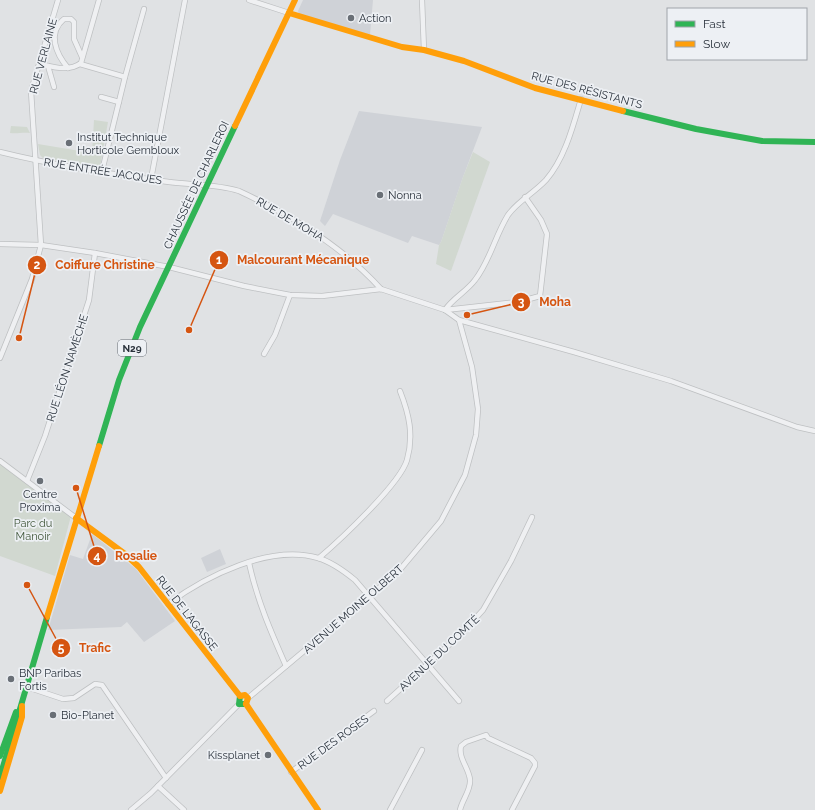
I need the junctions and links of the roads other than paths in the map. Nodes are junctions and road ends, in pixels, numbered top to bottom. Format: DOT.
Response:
graph roads {
  1 [pos="58,0"];
  2 [pos="99,0"];
  3 [pos="185,0"];
  4 [pos="249,0"];
  5 [pos="295,0"];
  6 [pos="422,0"];
  7 [pos="144,9"];
  8 [pos="289,13"];
  9 [pos="424,50"];
  10 [pos="81,61"];
  11 [pos="40,64"];
  12 [pos="48,66"];
  13 [pos="68,68"];
  14 [pos="125,77"];
  15 [pos="54,87"];
  16 [pos="101,97"];
  17 [pos="581,99"];
  18 [pos="119,102"];
  19 [pos="815,142"];
  20 [pos="0,152"];
  21 [pos="36,161"];
  22 [pos="102,171"];
  23 [pos="151,179"];
  24 [pos="207,186"];
  25 [pos="525,198"];
  26 [pos="0,244"];
  27 [pos="41,245"];
  28 [pos="95,253"];
  29 [pos="170,267"];
  30 [pos="380,289"];
  31 [pos="290,295"];
  32 [pos="445,310"];
  33 [pos="459,320"];
  34 [pos="264,354"];
  35 [pos="0,358"];
  36 [pos="400,391"];
  37 [pos="815,431"];
  38 [pos="0,461"];
  39 [pos="27,480"];
  40 [pos="532,517"];
  41 [pos="76,518"];
  42 [pos="320,558"];
  43 [pos="249,563"];
  44 [pos="369,597"];
  45 [pos="168,604"];
  46 [pos="427,664"];
  47 [pos="286,666"];
  48 [pos="27,687"];
  49 [pos="240,696"];
  50 [pos="247,701"];
  51 [pos="387,701"];
  52 [pos="460,701"];
  53 [pos="22,702"];
  54 [pos="239,704"];
  55 [pos="374,711"];
  56 [pos="422,750"];
  57 [pos="0,756"];
  58 [pos="291,772"];
  59 [pos="0,777"];
  60 [pos="166,778"];
  61 [pos="158,786"];
  62 [pos="0,791"];
  63 [pos="130,810"];
  64 [pos="184,810"];
  65 [pos="318,810"];
  66 [pos="390,810"];
  67 [pos="460,810"];
  68 [pos="512,810"];
  1 -- 11 [label="street, RUE VERLAINE"];
  2 -- 10 [label="street"];
  3 -- 23 [label="street"];
  4 -- 8 [label="street"];
  5 -- 8 [label="street, CHAUSSÉE DE CHARLEROI / N29"];
  6 -- 9 [label="street"];
  7 -- 14 [label="street"];
  8 -- 9 [label="street, RUE DES RÉSISTANTS"];
  8 -- 24 [label="street, CHAUSSÉE DE CHARLEROI / N29"];
  9 -- 17 [label="street, RUE DES RÉSISTANTS"];
  10 -- 13 [label="street"];
  10 -- 13 [label="street"];
  10 -- 14 [label="street"];
  11 -- 12 [label="street"];
  11 -- 21 [label="street, RUE VERLAINE"];
  12 -- 13 [label="street"];
  12 -- 15 [label="street"];
  14 -- 18 [label="street"];
  16 -- 18 [label="street"];
  17 -- 19 [label="street, RUE DES RÉSISTANTS"];
  17 -- 25 [label="street"];
  18 -- 22 [label="street"];
  20 -- 21 [label="street, RUE ENTRÉE JACQUES"];
  21 -- 22 [label="street, RUE ENTRÉE JACQUES"];
  21 -- 27 [label="street, RUE VERLAINE"];
  22 -- 23 [label="street, RUE ENTRÉE JACQUES"];
  23 -- 24 [label="street, RUE ENTRÉE JACQUES"];
  24 -- 29 [label="street, CHAUSSÉE DE CHARLEROI / N29"];
  24 -- 30 [label="street, RUE DE MOHA"];
  25 -- 32 [label="street"];
  25 -- 32 [label="street"];
  26 -- 27 [label="street"];
  27 -- 28 [label="street"];
  27 -- 35 [label="street, RUE VERLAINE"];
  28 -- 29 [label="street"];
  28 -- 39 [label="street, RUE LÉON NAMÈCHE"];
  29 -- 31 [label="street"];
  29 -- 41 [label="street, CHAUSSÉE DE CHARLEROI / N29"];
  30 -- 31 [label="street"];
  30 -- 32 [label="street"];
  31 -- 34 [label="street"];
  32 -- 33 [label="street"];
  33 -- 37 [label="street"];
  33 -- 44 [label="street, AVENUE MOINE OLBERT"];
  36 -- 42 [label="street"];
  38 -- 39 [label="street"];
  39 -- 41 [label="street"];
  40 -- 46 [label="street, AVENUE DU COMTÉ"];
  41 -- 45 [label="street, RUE DE L'AGASSE"];
  41 -- 48 [label="street, CHAUSSÉE DE CHARLEROI / N29"];
  42 -- 43 [label="street"];
  42 -- 44 [label="street"];
  43 -- 45 [label="street"];
  43 -- 47 [label="street"];
  44 -- 46 [label="street"];
  44 -- 47 [label="street, AVENUE MOINE OLBERT"];
  45 -- 49 [label="street, RUE DE L'AGASSE"];
  46 -- 51 [label="street, AVENUE DU COMTÉ"];
  46 -- 52 [label="street"];
  47 -- 50 [label="street, AVENUE MOINE OLBERT"];
  48 -- 53 [label="street, CHAUSSÉE DE CHARLEROI / N29"];
  48 -- 60 [label="street"];
  49 -- 50 [label="street"];
  49 -- 54 [label="street"];
  50 -- 54 [label="street"];
  50 -- 58 [label="street"];
  53 -- 57 [label="street, CHAUSSÉE DE CHARLEROI / N29"];
  53 -- 59 [label="street, CHAUSSÉE DE CHARLEROI / N29"];
  53 -- 62 [label="street, CHAUSSÉE DE CHARLEROI / N29"];
  54 -- 60 [label="street"];
  55 -- 58 [label="street, RUE DES ROSES"];
  56 -- 66 [label="street"];
  58 -- 65 [label="street"];
  60 -- 61 [label="street"];
  61 -- 63 [label="street"];
  61 -- 64 [label="street"];
  67 -- 68 [label="street"];
}
